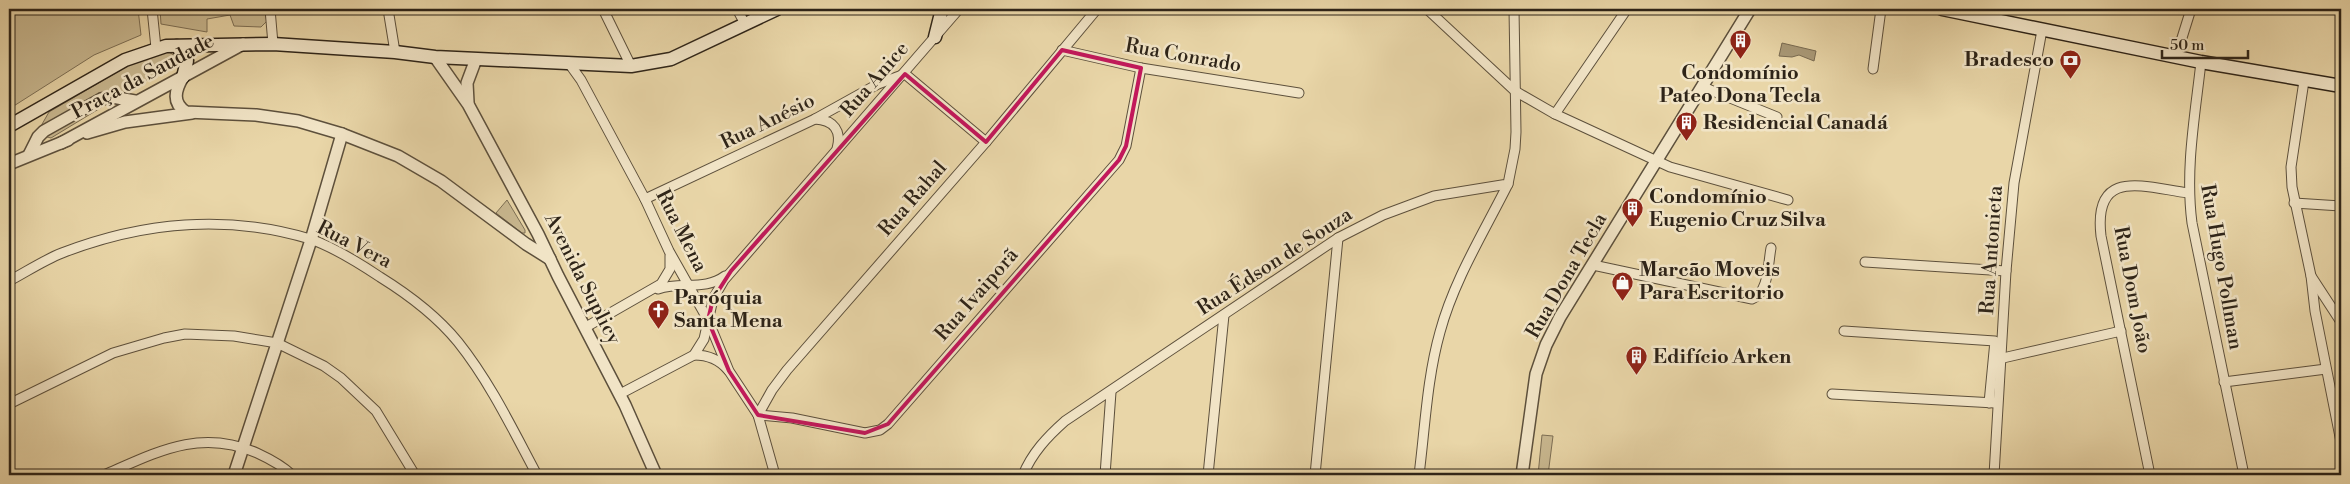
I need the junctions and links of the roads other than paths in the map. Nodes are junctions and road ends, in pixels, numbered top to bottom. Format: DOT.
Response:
graph roads {
  1 [pos="152,9"];
  2 [pos="270,9"];
  3 [pos="388,9"];
  4 [pos="603,9"];
  5 [pos="737,9"];
  6 [pos="777,9"];
  7 [pos="942,9"];
  8 [pos="959,9"];
  9 [pos="1097,9"];
  10 [pos="1427,9"];
  11 [pos="1514,9"];
  12 [pos="1627,9"];
  13 [pos="1750,9"];
  14 [pos="1881,9"];
  15 [pos="1942,9"];
  16 [pos="2191,9"];
  17 [pos="745,24"];
  18 [pos="2042,30"];
  19 [pos="935,37"];
  20 [pos="243,44"];
  21 [pos="273,44"];
  22 [pos="177,46"];
  23 [pos="156,48"];
  24 [pos="1062,50"];
  25 [pos="395,52"];
  26 [pos="435,57"];
  27 [pos="2176,57"];
  28 [pos="476,58"];
  29 [pos="568,62"];
  30 [pos="2201,62"];
  31 [pos="631,66"];
  32 [pos="1141,68"];
  33 [pos="1873,69"];
  34 [pos="904,74"];
  35 [pos="183,78"];
  36 [pos="2304,81"];
  37 [pos="2341,86"];
  38 [pos="1702,87"];
  39 [pos="1515,91"];
  40 [pos="1299,93"];
  41 [pos="136,101"];
  42 [pos="468,104"];
  43 [pos="195,113"];
  44 [pos="1555,114"];
  45 [pos="1777,116"];
  46 [pos="815,119"];
  47 [pos="9,126"];
  48 [pos="342,134"];
  49 [pos="986,142"];
  50 [pos="61,143"];
  51 [pos="836,151"];
  52 [pos="29,155"];
  53 [pos="1656,160"];
  54 [pos="9,164"];
  55 [pos="1508,184"];
  56 [pos="2188,194"];
  57 [pos="645,200"];
  58 [pos="1788,200"];
  59 [pos="2294,203"];
  60 [pos="2341,206"];
  61 [pos="1338,238"];
  62 [pos="311,240"];
  63 [pos="1771,248"];
  64 [pos="669,251"];
  65 [pos="550,259"];
  66 [pos="1864,262"];
  67 [pos="1593,265"];
  68 [pos="731,271"];
  69 [pos="2006,271"];
  70 [pos="9,281"];
  71 [pos="688,285"];
  72 [pos="654,290"];
  73 [pos="2318,295"];
  74 [pos="2337,310"];
  75 [pos="1224,314"];
  76 [pos="708,320"];
  77 [pos="2341,322"];
  78 [pos="586,327"];
  79 [pos="1844,331"];
  80 [pos="2121,331"];
  81 [pos="277,343"];
  82 [pos="694,355"];
  83 [pos="2002,358"];
  84 [pos="2326,369"];
  85 [pos="729,371"];
  86 [pos="2224,382"];
  87 [pos="1111,392"];
  88 [pos="620,394"];
  89 [pos="1832,394"];
  90 [pos="1989,403"];
  91 [pos="2000,403"];
  92 [pos="9,404"];
  93 [pos="758,415"];
  94 [pos="2341,442"];
  95 [pos="243,447"];
  96 [pos="104,475"];
  97 [pos="234,475"];
  98 [pos="292,475"];
  99 [pos="415,475"];
  100 [pos="537,475"];
  101 [pos="656,475"];
  102 [pos="775,475"];
  103 [pos="1022,475"];
  104 [pos="1105,475"];
  105 [pos="1208,475"];
  106 [pos="1315,475"];
  107 [pos="1419,475"];
  108 [pos="1522,475"];
  109 [pos="1994,475"];
  110 [pos="2150,475"];
  111 [pos="2244,475"];
  1 -- 23 [label="street"];
  2 -- 21 [label="street"];
  3 -- 25 [label="street"];
  4 -- 31 [label="street"];
  5 -- 17 [label="street"];
  6 -- 17 [label="main road"];
  7 -- 19 [label="main road"];
  8 -- 19 [label="street, Rua Anice"];
  9 -- 24 [label="street, Rua Rahal"];
  10 -- 39 [label="street"];
  11 -- 39 [label="street"];
  12 -- 44 [label="street"];
  13 -- 38 [label="street, Rua Dona Tecla"];
  14 -- 33 [label="street"];
  15 -- 18 [label="main road"];
  16 -- 27 [label="street"];
  17 -- 31 [label="main road"];
  18 -- 27 [label="main road"];
  18 -- 69 [label="street, Rua Antonieta"];
  19 -- 34 [label="street, Rua Anice"];
  20 -- 21 [label="main road"];
  20 -- 22 [label="main road"];
  20 -- 35 [label="street, Praça da Saudade"];
  21 -- 25 [label="main road"];
  22 -- 23 [label="main road"];
  22 -- 35 [label="main road"];
  23 -- 47 [label="main road"];
  24 -- 32 [label="street, Rua Conrado"];
  24 -- 49 [label="street, Rua Rahal"];
  25 -- 26 [label="main road"];
  26 -- 28 [label="main road"];
  26 -- 42 [label="street, Avenida Suplicy"];
  27 -- 30 [label="main road"];
  28 -- 29 [label="main road"];
  28 -- 42 [label="street, Avenida Suplicy"];
  29 -- 31 [label="main road"];
  29 -- 57 [label="street, Rua Mena"];
  30 -- 36 [label="main road"];
  30 -- 56 [label="street, Rua Hugo Pollman"];
  32 -- 40 [label="street, Rua Conrado"];
  32 -- 93 [label="street, Rua Ivaiporã"];
  34 -- 46 [label="street, Rua Anésio"];
  34 -- 49 [label="street"];
  34 -- 51 [label="street, Rua Anice"];
  35 -- 41 [label="street, Praça da Saudade"];
  35 -- 43 [label="street"];
  36 -- 37 [label="main road"];
  36 -- 59 [label="street"];
  38 -- 45 [label="street"];
  38 -- 53 [label="street, Rua Dona Tecla"];
  39 -- 44 [label="street"];
  39 -- 55 [label="street"];
  41 -- 50 [label="street, Praça da Saudade"];
  41 -- 52 [label="street"];
  42 -- 65 [label="street, Avenida Suplicy"];
  43 -- 48 [label="street"];
  43 -- 50 [label="street"];
  44 -- 53 [label="street"];
  46 -- 51 [label="street, Rua Anice"];
  46 -- 57 [label="street, Rua Anésio"];
  48 -- 62 [label="street"];
  48 -- 65 [label="street"];
  49 -- 93 [label="street, Rua Rahal"];
  50 -- 52 [label="street"];
  51 -- 68 [label="street, Rua Anice"];
  52 -- 54 [label="street"];
  53 -- 58 [label="street"];
  53 -- 67 [label="street, Rua Dona Tecla"];
  55 -- 61 [label="street, Rua Édson de Souza"];
  55 -- 107 [label="street"];
  56 -- 80 [label="street, Rua Dom João"];
  56 -- 86 [label="street, Rua Hugo Pollman"];
  57 -- 64 [label="street, Rua Mena"];
  59 -- 60 [label="street"];
  59 -- 73 [label="street"];
  61 -- 75 [label="street, Rua Édson de Souza"];
  61 -- 106 [label="street"];
  62 -- 70 [label="street, Rua Vera"];
  62 -- 81 [label="street"];
  62 -- 100 [label="street, Rua Vera"];
  63 -- 67 [label="street"];
  64 -- 71 [label="street, Rua Mena"];
  64 -- 72 [label="street"];
  65 -- 78 [label="street, Avenida Suplicy"];
  66 -- 69 [label="street"];
  67 -- 108 [label="street, Rua Dona Tecla"];
  68 -- 71 [label="street, Rua Anice"];
  68 -- 76 [label="street, Rua Anice"];
  69 -- 83 [label="street, Rua Antonieta"];
  71 -- 72 [label="street, Rua Anice"];
  71 -- 76 [label="street, Rua Mena"];
  72 -- 78 [label="street"];
  73 -- 74 [label="street"];
  73 -- 84 [label="street"];
  74 -- 77 [label="street"];
  75 -- 87 [label="street, Rua Édson de Souza"];
  75 -- 105 [label="street"];
  76 -- 82 [label="street, Rua Anice"];
  76 -- 85 [label="street, Rua Mena"];
  78 -- 88 [label="street, Avenida Suplicy"];
  79 -- 90 [label="street"];
  80 -- 83 [label="street"];
  80 -- 110 [label="street, Rua Dom João"];
  81 -- 92 [label="street"];
  81 -- 95 [label="street"];
  81 -- 99 [label="street"];
  82 -- 85 [label="street"];
  82 -- 88 [label="street"];
  83 -- 91 [label="street, Rua Antonieta"];
  84 -- 86 [label="street"];
  84 -- 94 [label="street"];
  85 -- 93 [label="street, Rua Mena"];
  86 -- 111 [label="street, Rua Hugo Pollman"];
  87 -- 103 [label="street, Rua Édson de Souza"];
  87 -- 104 [label="street"];
  88 -- 101 [label="street, Avenida Suplicy"];
  89 -- 90 [label="street"];
  90 -- 91 [label="street"];
  91 -- 109 [label="street, Rua Antonieta"];
  93 -- 102 [label="street, Rua Mena"];
  95 -- 96 [label="street"];
  95 -- 97 [label="street"];
  95 -- 98 [label="street"];
}
